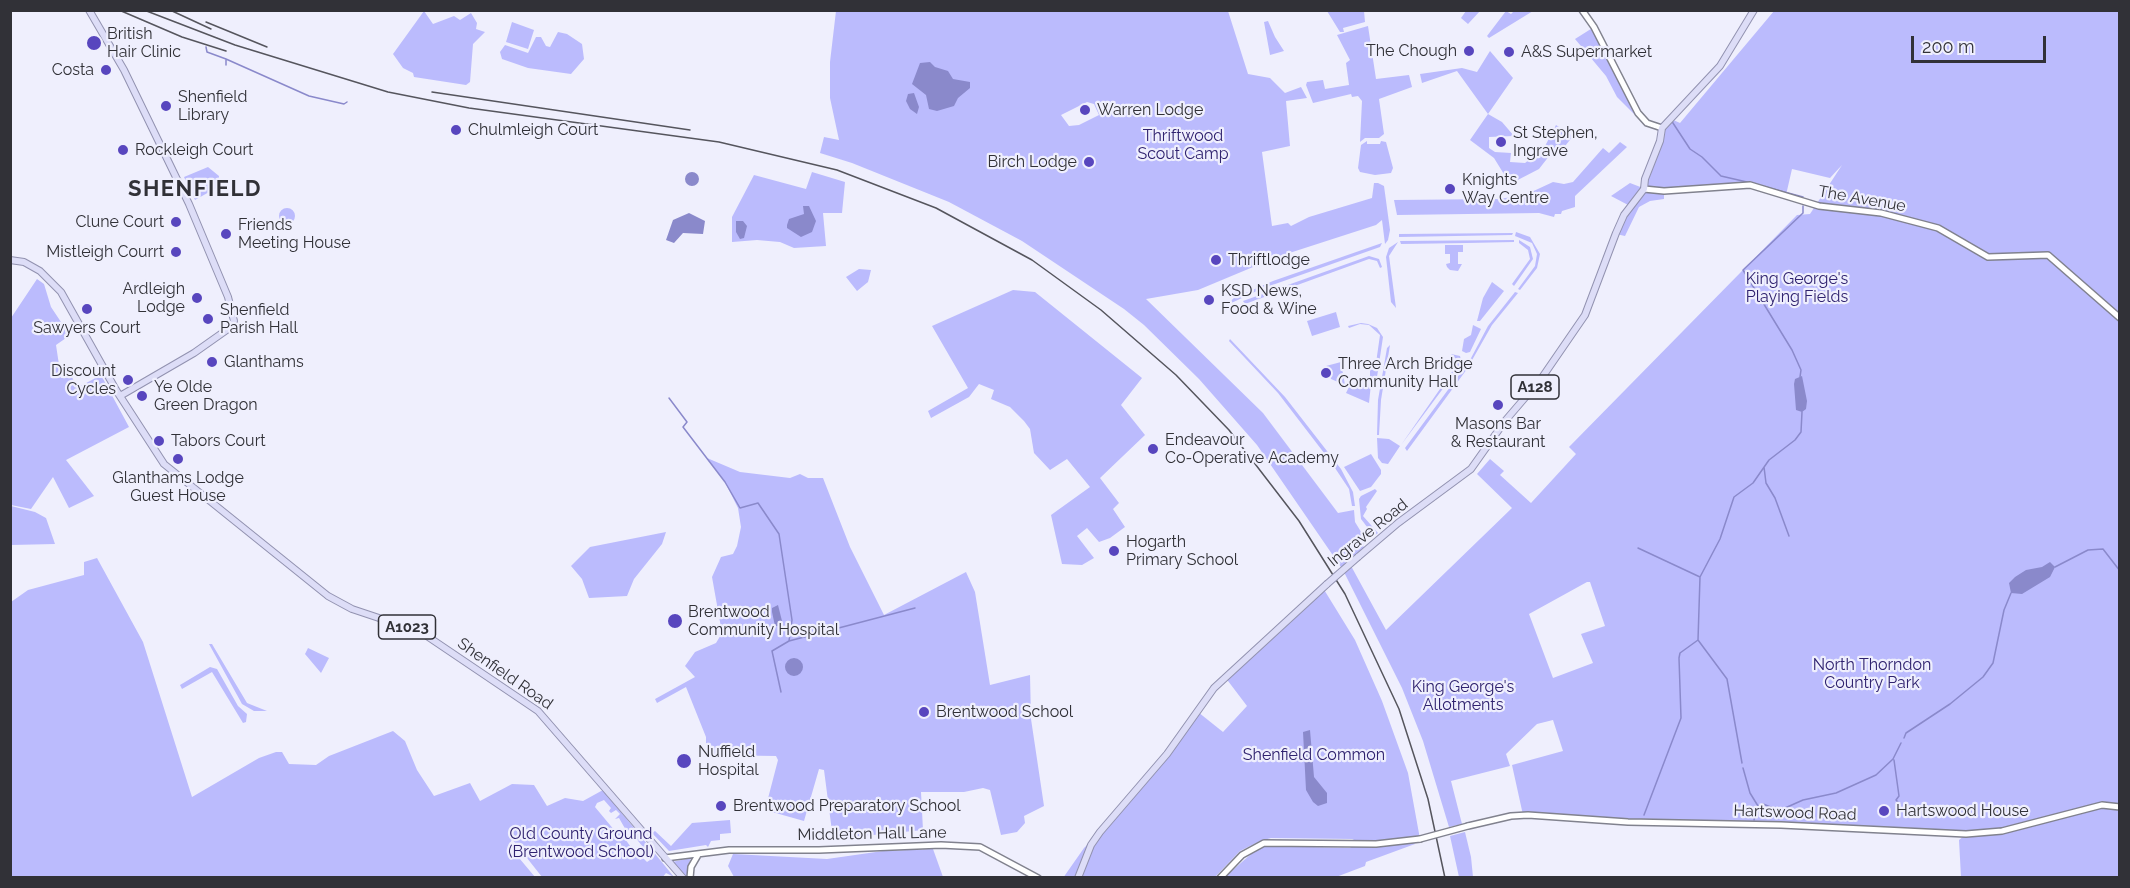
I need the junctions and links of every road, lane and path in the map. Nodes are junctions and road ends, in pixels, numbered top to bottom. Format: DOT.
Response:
graph roads {
  1 [pos="89,10"];
  2 [pos="1582,10"];
  3 [pos="1754,10"];
  4 [pos="1662,128"];
  5 [pos="1644,189"];
  6 [pos="10,260"];
  7 [pos="2120,318"];
  8 [pos="120,396"];
  9 [pos="2120,807"];
  10 [pos="699,854"];
  11 [pos="665,858"];
  12 [pos="683,878"];
  13 [pos="690,878"];
  14 [pos="1038,878"];
  15 [pos="1078,878"];
  16 [pos="1220,878"];
  1 -- 8 [label="main road"];
  2 -- 4 [label="street"];
  3 -- 4 [label="main road, A128"];
  4 -- 5 [label="main road, A128"];
  5 -- 7 [label="street, The Avenue"];
  5 -- 15 [label="main road, Ingrave Road / A128, bridge"];
  6 -- 8 [label="main road, A1023"];
  8 -- 11 [label="main road, Shenfield Road / A1023"];
  9 -- 16 [label="street, Hartswood Road, bridge"];
  10 -- 11 [label="street, Middleton Hall Lane"];
  10 -- 13 [label="street"];
  10 -- 14 [label="street, Middleton Hall Lane"];
  11 -- 12 [label="main road, Shenfield Road / A1023"];
}
